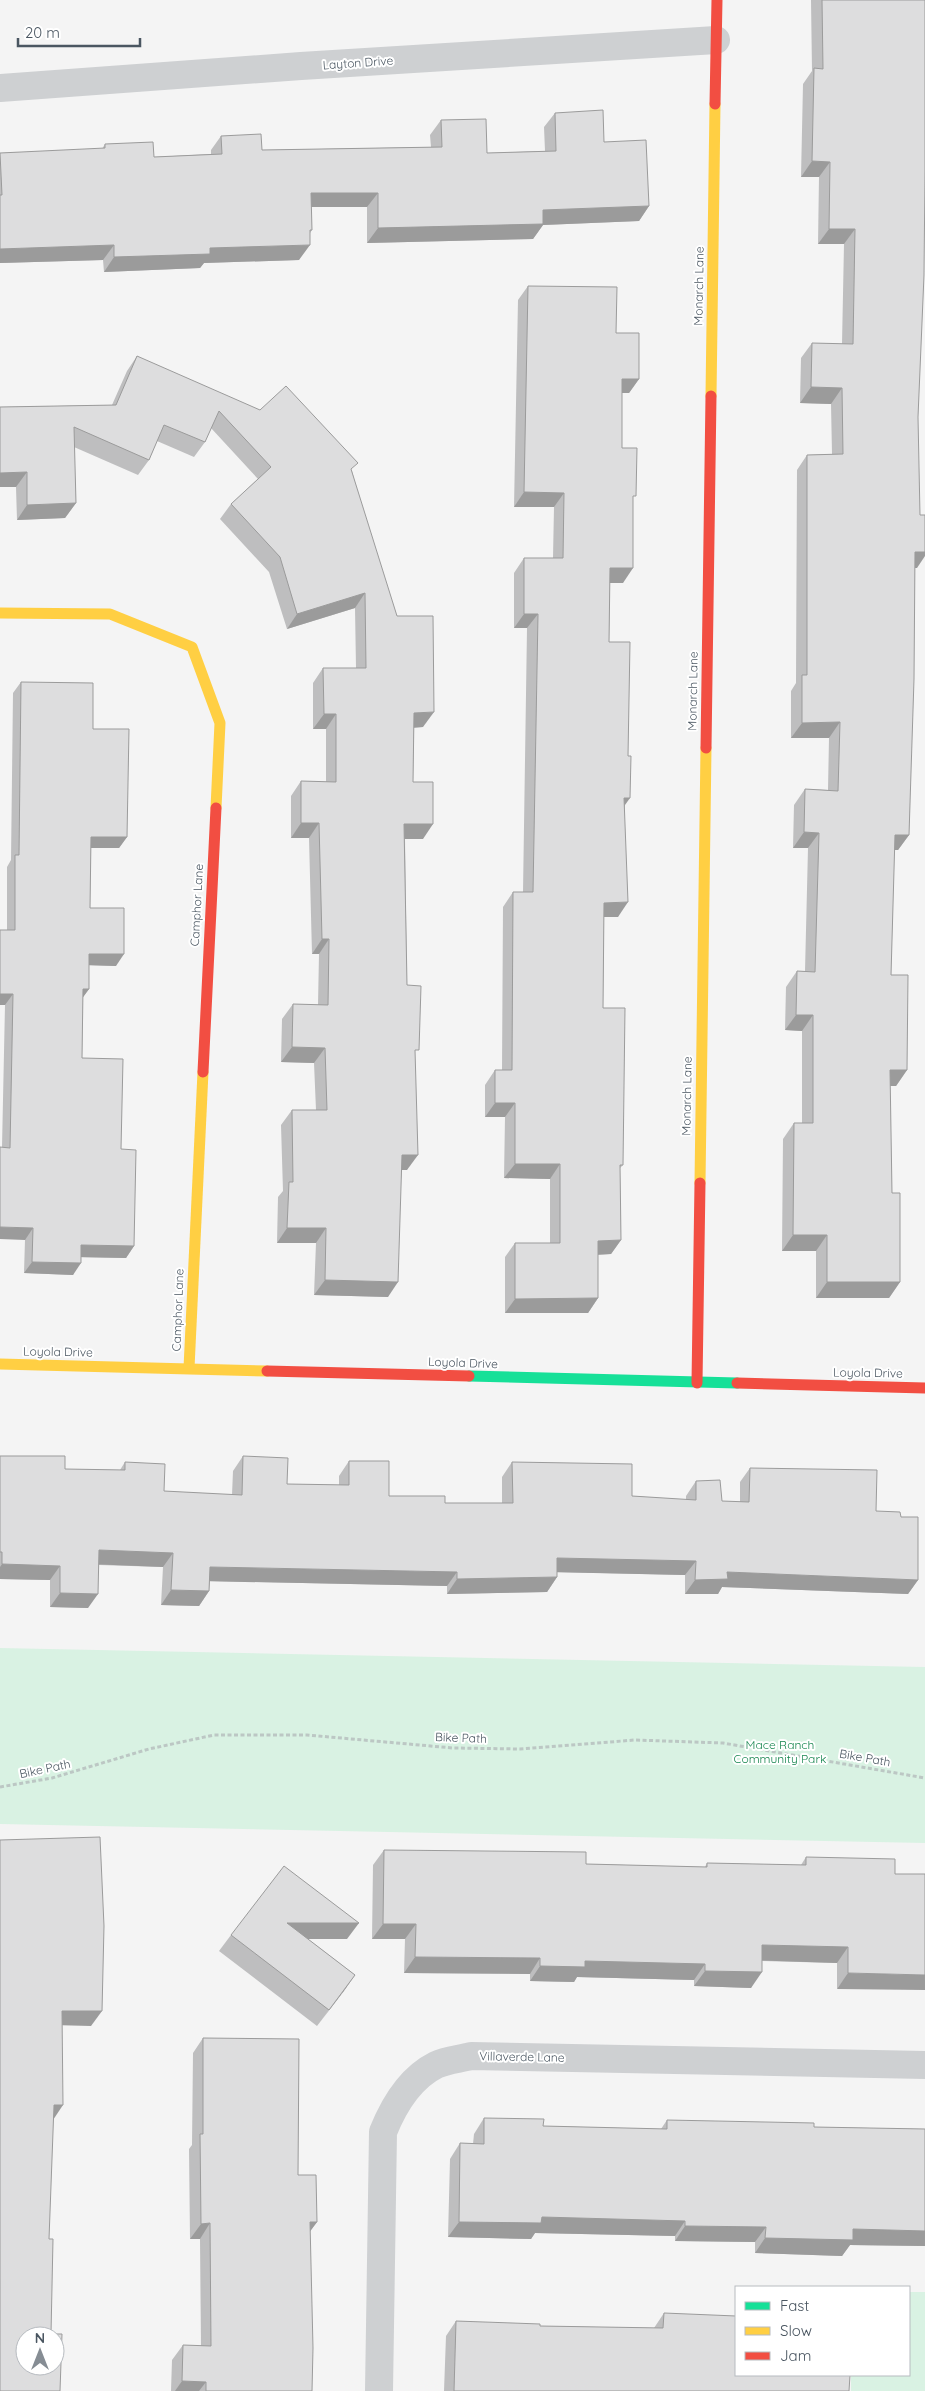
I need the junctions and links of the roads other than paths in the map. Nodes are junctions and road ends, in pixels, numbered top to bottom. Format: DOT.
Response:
graph roads {
  1 [pos="717,0"];
  2 [pos="716,40"];
  3 [pos="0,88"];
  4 [pos="0,613"];
  5 [pos="0,1364"];
  6 [pos="189,1368"];
  7 [pos="697,1383"];
  8 [pos="925,1388"];
  9 [pos="925,2065"];
  10 [pos="379,2391"];
  1 -- 2 [label="street, Monarch Lane"];
  2 -- 3 [label="street, Layton Drive"];
  2 -- 7 [label="street, Monarch Lane"];
  4 -- 6 [label="street, Camphor Lane"];
  5 -- 6 [label="street, Loyola Drive"];
  6 -- 7 [label="street, Loyola Drive"];
  7 -- 8 [label="street, Loyola Drive"];
  9 -- 10 [label="street, Villaverde Lane"];
}
